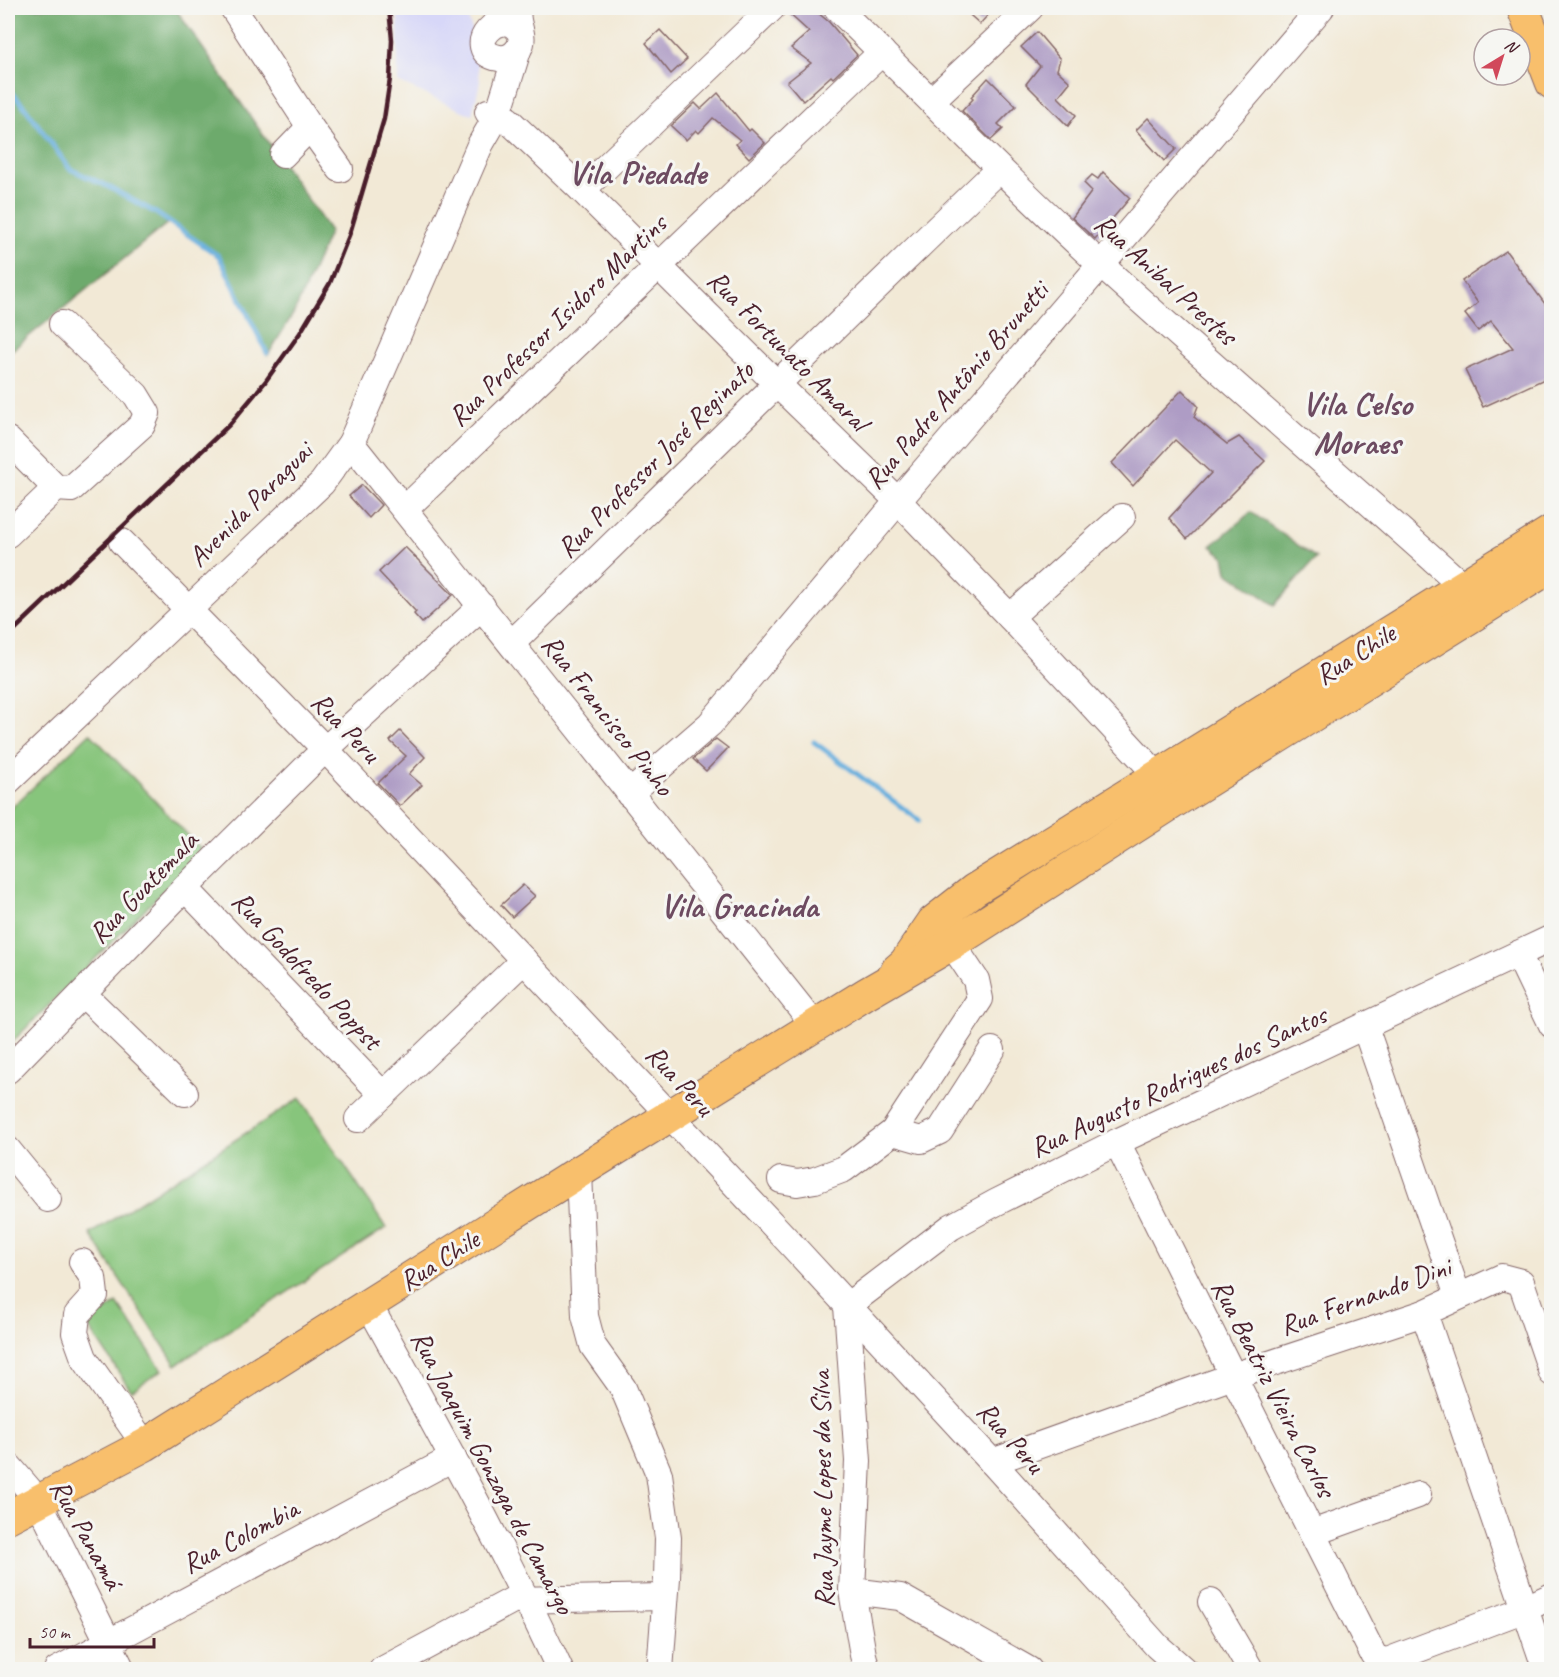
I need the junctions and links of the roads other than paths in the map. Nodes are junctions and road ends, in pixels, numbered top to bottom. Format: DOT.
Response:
graph roads {
  1 [pos="233,8"];
  2 [pos="475,8"];
  3 [pos="772,8"];
  4 [pos="837,8"];
  5 [pos="1030,8"];
  6 [pos="1321,8"];
  7 [pos="1523,8"];
  8 [pos="514,23"];
  9 [pos="487,42"];
  10 [pos="882,52"];
  11 [pos="1551,83"];
  12 [pos="932,100"];
  13 [pos="493,113"];
  14 [pos="310,127"];
  15 [pos="283,155"];
  16 [pos="340,169"];
  17 [pos="999,169"];
  18 [pos="582,190"];
  19 [pos="659,265"];
  20 [pos="1101,265"];
  21 [pos="62,324"];
  22 [pos="776,383"];
  23 [pos="8,440"];
  24 [pos="351,443"];
  25 [pos="56,488"];
  26 [pos="898,501"];
  27 [pos="405,509"];
  28 [pos="1122,517"];
  29 [pos="1551,531"];
  30 [pos="8,534"];
  31 [pos="122,542"];
  32 [pos="1551,567"];
  33 [pos="1463,586"];
  34 [pos="482,606"];
  35 [pos="188,611"];
  36 [pos="1010,617"];
  37 [pos="512,643"];
  38 [pos="326,750"];
  39 [pos="1158,776"];
  40 [pos="8,781"];
  41 [pos="629,794"];
  42 [pos="1177,800"];
  43 [pos="186,888"];
  44 [pos="943,933"];
  45 [pos="1551,938"];
  46 [pos="1518,954"];
  47 [pos="524,960"];
  48 [pos="83,994"];
  49 [pos="1551,1025"];
  50 [pos="816,1027"];
  51 [pos="1365,1027"];
  52 [pos="992,1050"];
  53 [pos="8,1070"];
  54 [pos="185,1093"];
  55 [pos="383,1095"];
  56 [pos="671,1117"];
  57 [pos="358,1119"];
  58 [pos="893,1132"];
  59 [pos="1117,1142"];
  60 [pos="8,1150"];
  61 [pos="579,1172"];
  62 [pos="782,1180"];
  63 [pos="48,1199"];
  64 [pos="82,1262"];
  65 [pos="1458,1296"];
  66 [pos="369,1305"];
  67 [pos="847,1306"];
  68 [pos="1425,1313"];
  69 [pos="1551,1373"];
  70 [pos="1233,1376"];
  71 [pos="145,1445"];
  72 [pos="453,1458"];
  73 [pos="992,1462"];
  74 [pos="8,1465"];
  75 [pos="1418,1495"];
  76 [pos="38,1500"];
  77 [pos="8,1517"];
  78 [pos="1312,1533"];
  79 [pos="852,1591"];
  80 [pos="1551,1596"];
  81 [pos="664,1597"];
  82 [pos="527,1600"];
  83 [pos="1211,1602"];
  84 [pos="1526,1608"];
  85 [pos="108,1641"];
  86 [pos="1383,1664"];
  87 [pos="57,1670"];
  88 [pos="122,1670"];
  89 [pos="382,1670"];
  90 [pos="560,1670"];
  91 [pos="660,1670"];
  92 [pos="867,1670"];
  93 [pos="1029,1670"];
  94 [pos="1184,1670"];
  95 [pos="1246,1670"];
  96 [pos="1546,1670"];
  1 -- 14 [label="street"];
  2 -- 9 [label="street, Avenida Paraguai"];
  3 -- 18 [label="street"];
  4 -- 10 [label="street, Rua Anibal Prestes"];
  5 -- 12 [label="street"];
  6 -- 20 [label="street, Rua Padre Antônio Brunetti"];
  7 -- 11 [label="main road"];
  8 -- 9 [label="street"];
  8 -- 9 [label="street"];
  8 -- 13 [label="street, Avenida Paraguai"];
  9 -- 13 [label="street, Avenida Paraguai"];
  10 -- 12 [label="street, Rua Anibal Prestes"];
  10 -- 19 [label="street, Rua Professor Isidoro Martins"];
  12 -- 17 [label="street, Rua Anibal Prestes"];
  13 -- 18 [label="street, Rua Fortunato Amaral"];
  13 -- 24 [label="street, Avenida Paraguai"];
  14 -- 15 [label="street"];
  14 -- 16 [label="street"];
  17 -- 20 [label="street, Rua Anibal Prestes"];
  17 -- 22 [label="street, Rua Professor José Reginato"];
  18 -- 19 [label="street, Rua Fortunato Amaral"];
  19 -- 22 [label="street, Rua Fortunato Amaral"];
  19 -- 27 [label="street, Rua Professor Isidoro Martins"];
  20 -- 26 [label="street, Rua Padre Antônio Brunetti"];
  20 -- 33 [label="street, Rua Anibal Prestes"];
  21 -- 25 [label="street"];
  22 -- 26 [label="street, Rua Fortunato Amaral"];
  22 -- 37 [label="street, Rua Professor José Reginato"];
  23 -- 25 [label="street"];
  24 -- 27 [label="street, Rua Francisco Pinho"];
  24 -- 35 [label="street, Avenida Paraguai"];
  25 -- 30 [label="street"];
  26 -- 36 [label="street, Rua Fortunato Amaral"];
  26 -- 41 [label="street, Rua Padre Antônio Brunetti"];
  27 -- 34 [label="street, Rua Francisco Pinho"];
  28 -- 36 [label="street"];
  29 -- 33 [label="main road, Rua Chile"];
  31 -- 35 [label="street, Rua Peru"];
  32 -- 42 [label="main road, Rua Chile"];
  33 -- 39 [label="main road, Rua Chile"];
  34 -- 37 [label="street, Rua Francisco Pinho"];
  34 -- 38 [label="street, Rua Guatemala"];
  35 -- 38 [label="street, Rua Peru"];
  35 -- 40 [label="street, Avenida Paraguai"];
  36 -- 39 [label="street, Rua Fortunato Amaral"];
  37 -- 41 [label="street, Rua Francisco Pinho"];
  38 -- 43 [label="street, Rua Guatemala"];
  38 -- 47 [label="street, Rua Peru"];
  39 -- 42 [label="street"];
  39 -- 44 [label="main road, Rua Chile"];
  41 -- 50 [label="street, Rua Francisco Pinho"];
  42 -- 44 [label="main road, Rua Chile"];
  43 -- 48 [label="street, Rua Guatemala"];
  43 -- 55 [label="street, Rua Godofredo Poppst"];
  44 -- 50 [label="main road, Rua Chile"];
  44 -- 58 [label="street"];
  45 -- 46 [label="street, Rua Augusto Rodrigues dos Santos"];
  46 -- 49 [label="street"];
  46 -- 51 [label="street, Rua Augusto Rodrigues dos Santos"];
  47 -- 55 [label="street"];
  47 -- 56 [label="street, Rua Peru"];
  48 -- 53 [label="street, Rua Guatemala"];
  48 -- 54 [label="street"];
  50 -- 56 [label="main road, Rua Chile"];
  51 -- 59 [label="street, Rua Augusto Rodrigues dos Santos"];
  51 -- 65 [label="street"];
  52 -- 58 [label="street"];
  55 -- 57 [label="street"];
  56 -- 61 [label="main road, Rua Chile"];
  56 -- 67 [label="street, Rua Peru"];
  58 -- 62 [label="street"];
  59 -- 67 [label="street, Rua Augusto Rodrigues dos Santos"];
  59 -- 70 [label="street, Rua Beatriz Vieira Carlos"];
  60 -- 63 [label="street"];
  61 -- 66 [label="main road, Rua Chile"];
  61 -- 81 [label="street"];
  64 -- 71 [label="street"];
  65 -- 68 [label="street, Rua Fernando Dini"];
  65 -- 69 [label="street, Rua Fernando Dini"];
  66 -- 71 [label="main road, Rua Chile"];
  66 -- 72 [label="street, Rua Joaquim Gonzaga de Camargo"];
  67 -- 73 [label="street, Rua Peru"];
  67 -- 79 [label="street, Rua Jayme Lopes da Silva"];
  68 -- 70 [label="street, Rua Fernando Dini"];
  68 -- 84 [label="street"];
  70 -- 73 [label="street, Rua Fernando Dini"];
  70 -- 78 [label="street, Rua Beatriz Vieira Carlos"];
  71 -- 76 [label="main road, Rua Chile"];
  72 -- 82 [label="street, Rua Joaquim Gonzaga de Camargo"];
  72 -- 85 [label="street, Rua Colombia"];
  73 -- 94 [label="street, Rua Peru"];
  74 -- 76 [label="street, Rua Panamá"];
  75 -- 78 [label="street"];
  76 -- 77 [label="main road, Rua Chile"];
  76 -- 85 [label="street, Rua Panamá"];
  78 -- 86 [label="street, Rua Beatriz Vieira Carlos"];
  79 -- 92 [label="street, Rua Jayme Lopes da Silva"];
  79 -- 93 [label="street"];
  80 -- 84 [label="street"];
  81 -- 82 [label="street"];
  81 -- 91 [label="street"];
  82 -- 89 [label="street"];
  82 -- 90 [label="street, Rua Joaquim Gonzaga de Camargo"];
  83 -- 95 [label="street"];
  84 -- 86 [label="street"];
  84 -- 96 [label="street"];
  85 -- 87 [label="street, Rua Colombia"];
  85 -- 88 [label="street, Rua Panamá"];
}
